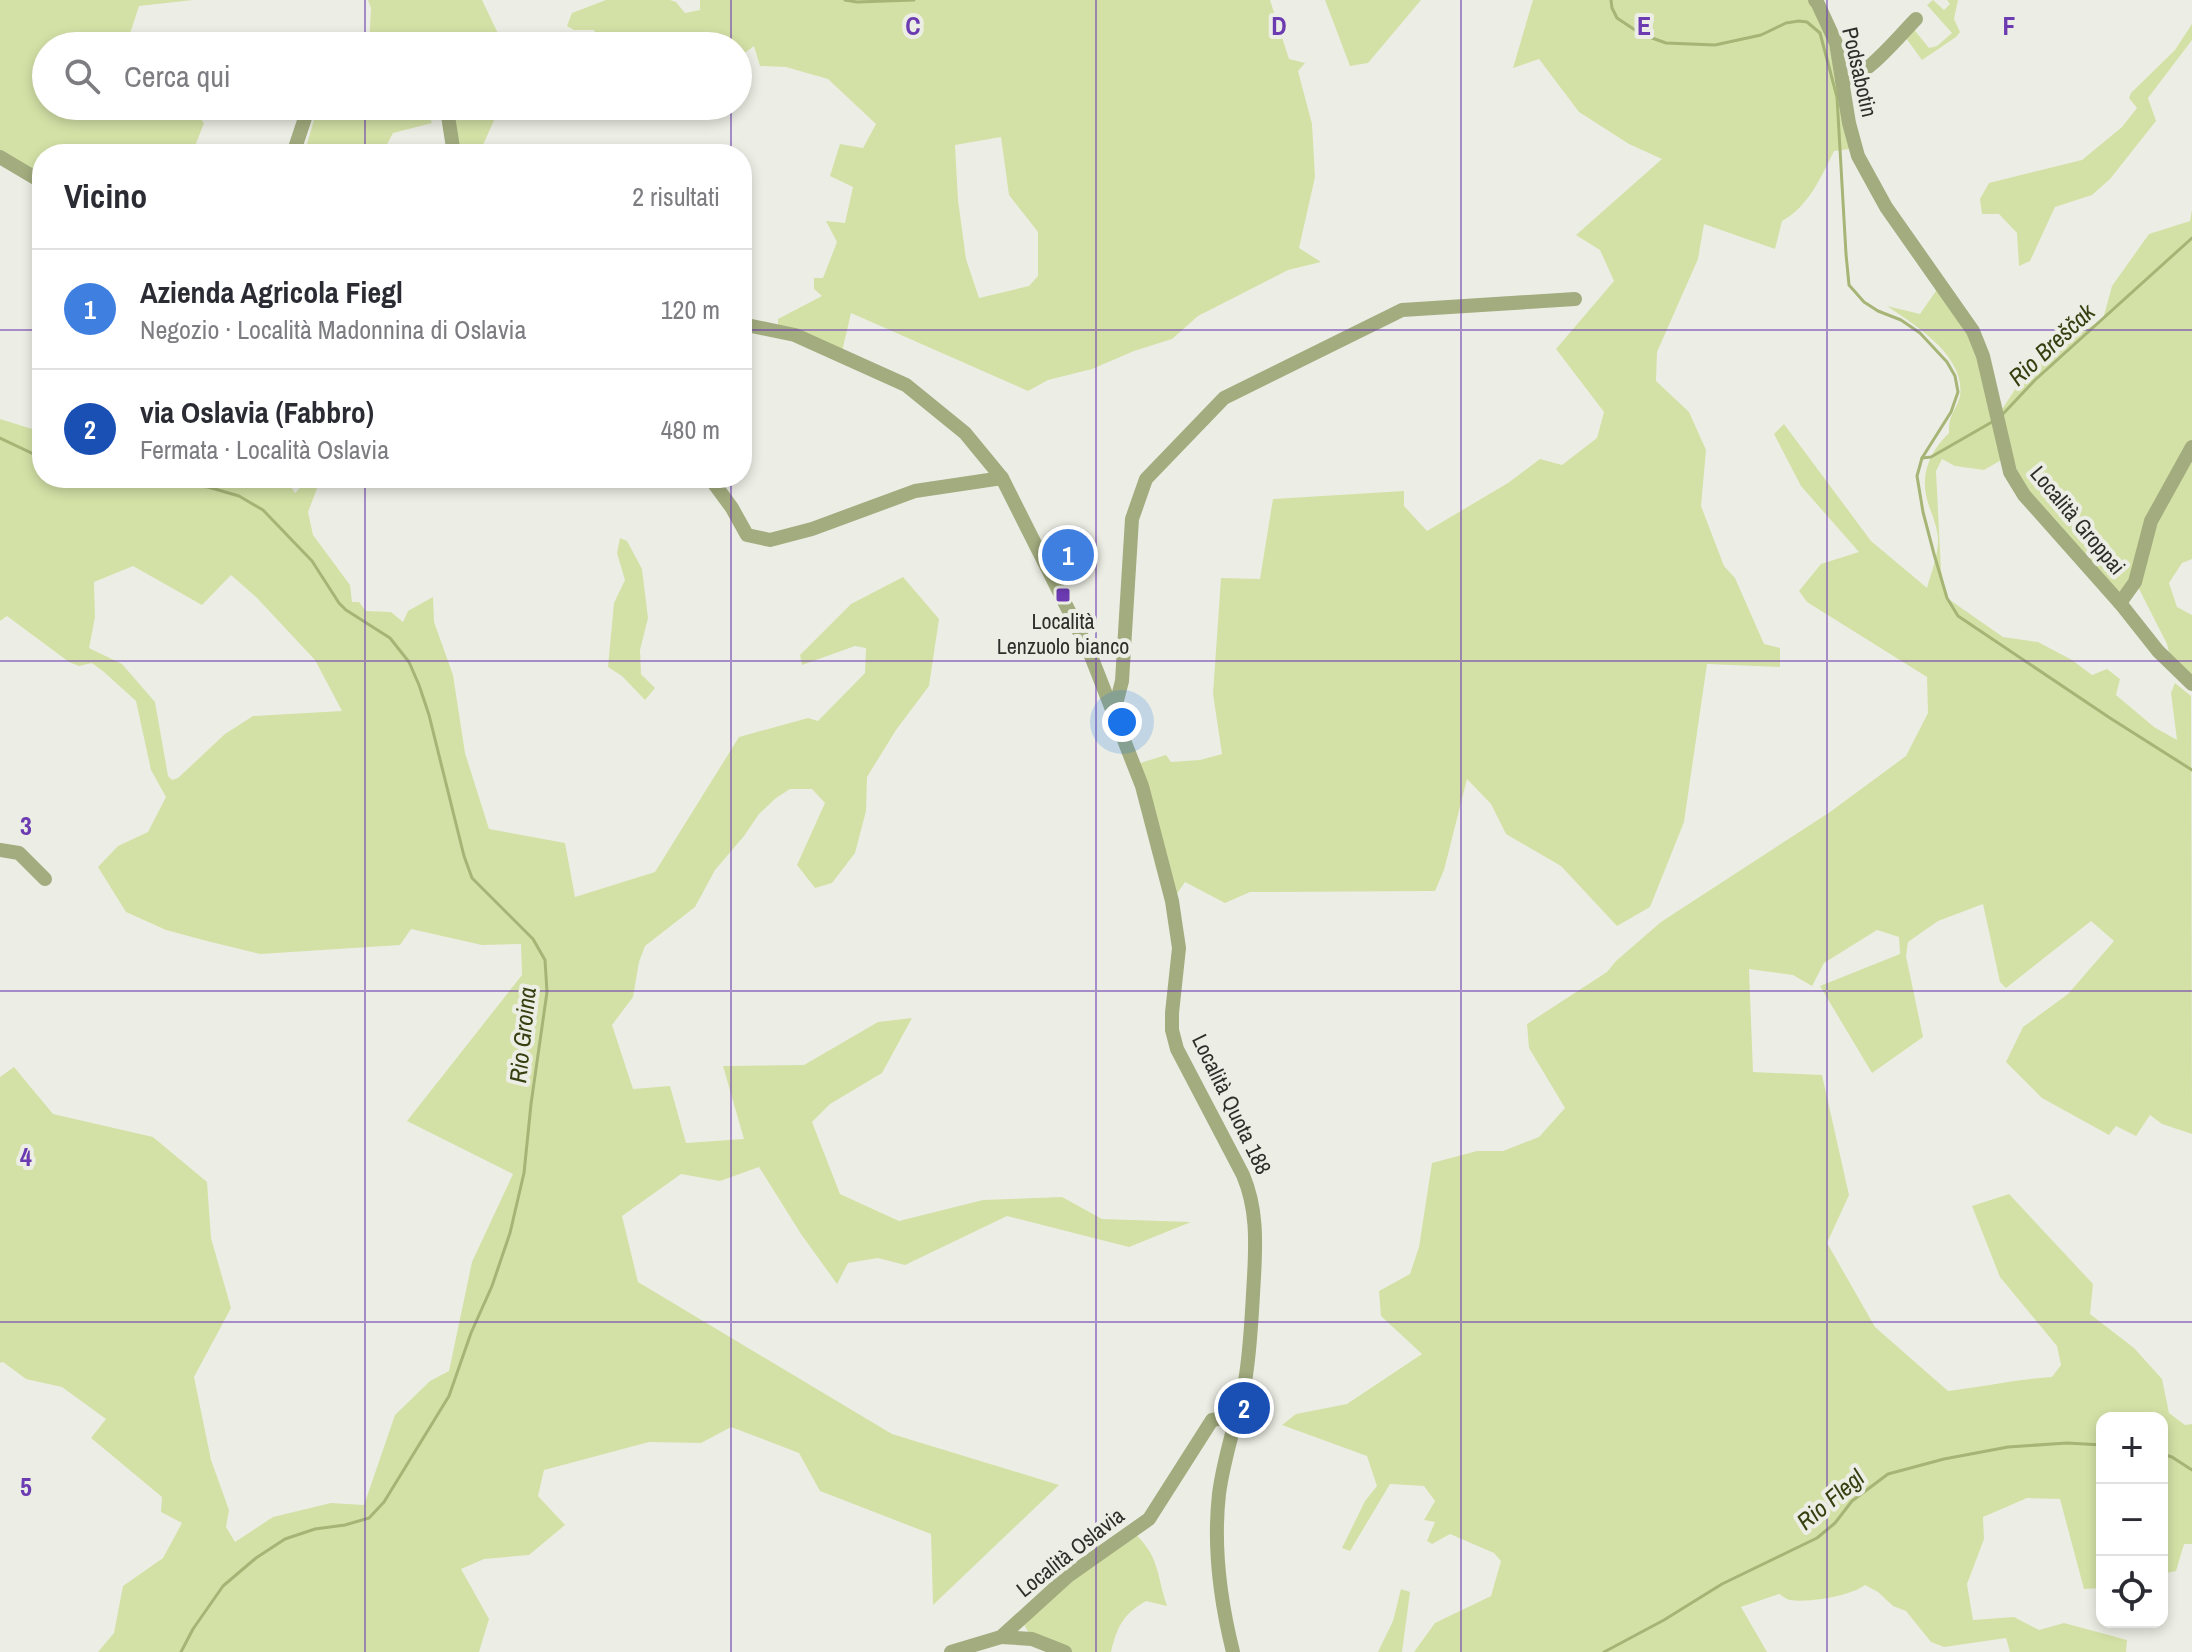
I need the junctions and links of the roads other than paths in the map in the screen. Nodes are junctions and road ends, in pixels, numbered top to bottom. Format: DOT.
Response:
graph roads {
  1 [pos="1815,0"];
  2 [pos="1916,19"];
  3 [pos="1842,80"];
  4 [pos="304,120"];
  5 [pos="449,120"];
  6 [pos="296,144"];
  7 [pos="452,144"];
  8 [pos="0,157"];
  9 [pos="32,176"];
  10 [pos="1886,207"];
  11 [pos="1575,299"];
  12 [pos="752,326"];
  13 [pos="2192,447"];
  14 [pos="1002,478"];
  15 [pos="717,488"];
  16 [pos="2120,603"];
  17 [pos="2192,684"];
  18 [pos="1114,713"];
  19 [pos="0,850"];
  20 [pos="45,879"];
  21 [pos="1236,1416"];
  22 [pos="1021,1619"];
  23 [pos="1001,1637"];
  24 [pos="1032,1639"];
  25 [pos="951,1652"];
  26 [pos="1065,1652"];
  27 [pos="1233,1652"];
  1 -- 3 [label="street, Podsabotin"];
  2 -- 3 [label="street"];
  3 -- 10 [label="street, Podsabotin"];
  4 -- 6 [label="street"];
  5 -- 7 [label="street"];
  8 -- 9 [label="street"];
  10 -- 16 [label="street, Località Groppai"];
  11 -- 18 [label="street"];
  12 -- 14 [label="street"];
  13 -- 16 [label="street, Località Groppai"];
  14 -- 15 [label="street"];
  14 -- 18 [label="street, Località Quota 188"];
  16 -- 17 [label="street, Località Groppai"];
  18 -- 21 [label="street, Località Quota 188"];
  19 -- 20 [label="street"];
  21 -- 22 [label="street, Località Oslavia"];
  21 -- 27 [label="street"];
  22 -- 23 [label="street, Località Oslavia"];
  22 -- 24 [label="street, Località Oslavia"];
  23 -- 24 [label="street, Località Oslavia"];
  23 -- 25 [label="street, Località Oslavia"];
  24 -- 26 [label="street, Località Oslavia"];
}
